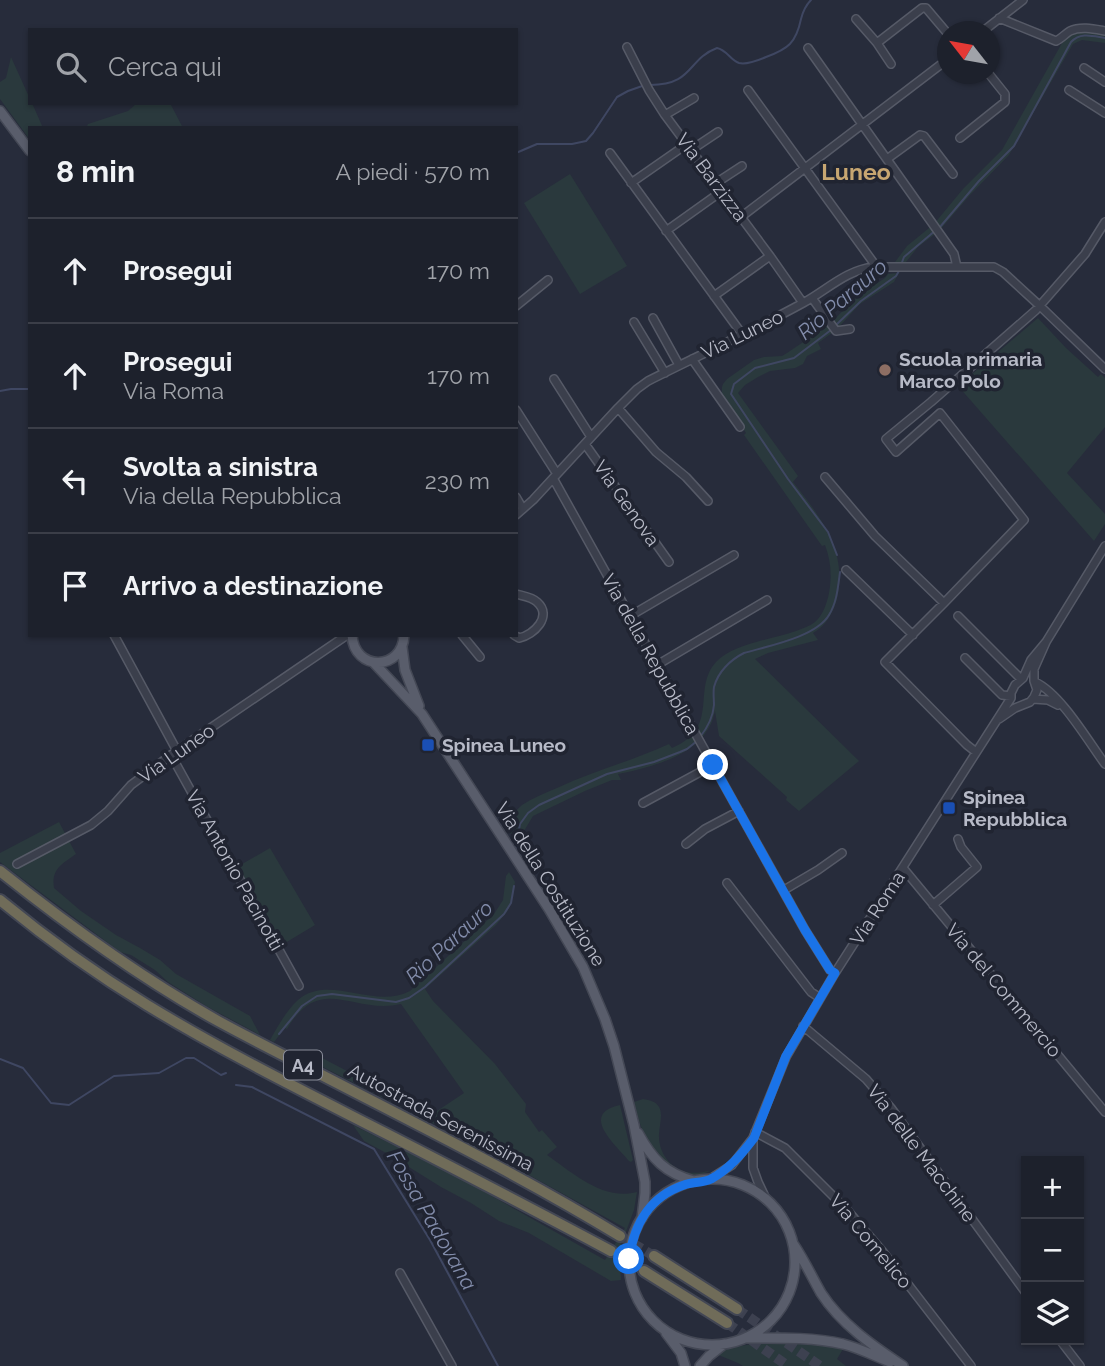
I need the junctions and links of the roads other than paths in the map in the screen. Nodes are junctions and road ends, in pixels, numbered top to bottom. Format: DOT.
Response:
graph roads {
  1 [pos="1023,0"];
  2 [pos="999,18"];
  3 [pos="856,19"];
  4 [pos="995,21"];
  5 [pos="937,22"];
  6 [pos="1105,31"];
  7 [pos="877,43"];
  8 [pos="627,47"];
  9 [pos="808,48"];
  10 [pos="891,64"];
  11 [pos="937,67"];
  12 [pos="1084,68"];
  13 [pos="1105,82"];
  14 [pos="997,84"];
  15 [pos="748,90"];
  16 [pos="1069,90"];
  17 [pos="694,98"];
  18 [pos="0,111"];
  19 [pos="1105,113"];
  20 [pos="665,115"];
  21 [pos="863,125"];
  22 [pos="718,132"];
  23 [pos="960,138"];
  24 [pos="689,147"];
  25 [pos="28,148"];
  26 [pos="610,153"];
  27 [pos="887,159"];
  28 [pos="742,166"];
  29 [pos="806,169"];
  30 [pos="953,174"];
  31 [pos="631,183"];
  32 [pos="716,183"];
  33 [pos="722,191"];
  34 [pos="741,217"];
  35 [pos="1105,222"];
  36 [pos="666,232"];
  37 [pos="770,256"];
  38 [pos="874,267"];
  39 [pos="957,267"];
  40 [pos="548,280"];
  41 [pos="715,296"];
  42 [pos="812,298"];
  43 [pos="803,303"];
  44 [pos="518,304"];
  45 [pos="1040,306"];
  46 [pos="653,318"];
  47 [pos="634,322"];
  48 [pos="850,329"];
  49 [pos="741,334"];
  50 [pos="692,359"];
  51 [pos="679,365"];
  52 [pos="1105,369"];
  53 [pos="665,373"];
  54 [pos="554,379"];
  55 [pos="931,402"];
  56 [pos="618,408"];
  57 [pos="518,413"];
  58 [pos="940,413"];
  59 [pos="740,427"];
  60 [pos="591,437"];
  61 [pos="585,444"];
  62 [pos="555,476"];
  63 [pos="825,477"];
  64 [pos="518,500"];
  65 [pos="708,501"];
  66 [pos="523,509"];
  67 [pos="518,513"];
  68 [pos="1105,546"];
  69 [pos="734,555"];
  70 [pos="669,562"];
  71 [pos="846,570"];
  72 [pos="518,595"];
  73 [pos="767,600"];
  74 [pos="944,603"];
  75 [pos="630,616"];
  76 [pos="958,616"];
  77 [pos="913,635"];
  78 [pos="115,637"];
  79 [pos="344,637"];
  80 [pos="353,637"];
  81 [pos="404,637"];
  82 [pos="464,637"];
  83 [pos="517,637"];
  84 [pos="1046,642"];
  85 [pos="337,643"];
  86 [pos="402,647"];
  87 [pos="356,650"];
  88 [pos="480,657"];
  89 [pos="965,658"];
  90 [pos="374,663"];
  91 [pos="657,665"];
  92 [pos="1022,679"];
  93 [pos="1034,682"];
  94 [pos="1047,690"];
  95 [pos="1011,697"];
  96 [pos="1033,699"];
  97 [pos="1043,699"];
  98 [pos="1022,706"];
  99 [pos="1064,709"];
  100 [pos="422,714"];
  101 [pos="996,722"];
  102 [pos="976,752"];
  103 [pos="174,753"];
  104 [pos="1105,764"];
  105 [pos="713,765"];
  106 [pos="643,803"];
  107 [pos="739,811"];
  108 [pos="958,839"];
  109 [pos="686,844"];
  110 [pos="842,853"];
  111 [pos="17,864"];
  112 [pos="903,868"];
  113 [pos="0,871"];
  114 [pos="727,883"];
  115 [pos="784,890"];
  116 [pos="0,901"];
  117 [pos="933,905"];
  118 [pos="835,973"];
  119 [pos="299,986"];
  120 [pos="820,998"];
  121 [pos="803,1026"];
  122 [pos="1105,1112"];
  123 [pos="634,1125"];
  124 [pos="755,1135"];
  125 [pos="710,1180"];
  126 [pos="695,1181"];
  127 [pos="767,1201"];
  128 [pos="642,1218"];
  129 [pos="620,1236"];
  130 [pos="792,1241"];
  131 [pos="611,1251"];
  132 [pos="654,1256"];
  133 [pos="645,1271"];
  134 [pos="400,1273"];
  135 [pos="1021,1286"];
  136 [pos="737,1309"];
  137 [pos="727,1323"];
  138 [pos="661,1327"];
  139 [pos="742,1339"];
  140 [pos="726,1343"];
  141 [pos="1064,1345"];
  142 [pos="452,1366"];
  143 [pos="685,1366"];
  144 [pos="700,1366"];
  145 [pos="902,1366"];
  146 [pos="971,1366"];
  147 [pos="1080,1366"];
  1 -- 2 [label="street"];
  2 -- 4 [label="street"];
  2 -- 6 [label="street"];
  3 -- 7 [label="street"];
  5 -- 7 [label="street"];
  7 -- 10 [label="street"];
  8 -- 20 [label="street, Via Barzizza"];
  9 -- 21 [label="street"];
  11 -- 21 [label="street"];
  12 -- 13 [label="street"];
  14 -- 23 [label="street"];
  15 -- 29 [label="street"];
  16 -- 19 [label="street"];
  17 -- 20 [label="street"];
  18 -- 25 [label="main road"];
  20 -- 24 [label="street, Via Barzizza"];
  21 -- 27 [label="street"];
  21 -- 29 [label="street"];
  22 -- 24 [label="street"];
  24 -- 31 [label="street"];
  24 -- 32 [label="street, Via Barzizza"];
  26 -- 31 [label="street"];
  27 -- 30 [label="street"];
  27 -- 39 [label="street"];
  28 -- 32 [label="street"];
  29 -- 34 [label="street"];
  29 -- 38 [label="street"];
  31 -- 36 [label="street"];
  32 -- 33 [label="street, Via Barzizza"];
  33 -- 34 [label="street, Via Barzizza"];
  33 -- 36 [label="street"];
  34 -- 37 [label="street, Via Barzizza"];
  35 -- 45 [label="street"];
  36 -- 41 [label="street"];
  37 -- 41 [label="street"];
  37 -- 43 [label="street, Via Barzizza"];
  38 -- 39 [label="street, Via Luneo"];
  38 -- 42 [label="street, Via Luneo"];
  39 -- 45 [label="street, Via Luneo"];
  40 -- 44 [label="street"];
  41 -- 49 [label="street"];
  42 -- 43 [label="street, Via Luneo"];
  42 -- 48 [label="street"];
  43 -- 49 [label="street, Via Luneo"];
  45 -- 52 [label="street, Via Luneo"];
  45 -- 55 [label="street"];
  46 -- 51 [label="street"];
  47 -- 53 [label="street"];
  49 -- 50 [label="street, Via Luneo"];
  50 -- 51 [label="street, Via Luneo"];
  50 -- 59 [label="street"];
  51 -- 53 [label="street, Via Luneo"];
  53 -- 56 [label="street, Via Luneo"];
  54 -- 60 [label="street"];
  55 -- 58 [label="street"];
  55 -- 58 [label="street"];
  56 -- 60 [label="street, Via Luneo"];
  56 -- 65 [label="street"];
  57 -- 62 [label="street, Via della Repubblica"];
  58 -- 74 [label="street"];
  60 -- 61 [label="street, Via Luneo"];
  61 -- 62 [label="street, Via Luneo"];
  61 -- 70 [label="street, Via Genova"];
  62 -- 66 [label="street, Via Luneo"];
  62 -- 75 [label="street, Via della Repubblica"];
  63 -- 74 [label="street"];
  64 -- 66 [label="street"];
  66 -- 67 [label="street, Via Luneo"];
  68 -- 84 [label="street, Via Roma"];
  69 -- 75 [label="street"];
  71 -- 77 [label="street"];
  72 -- 83 [label="street"];
  73 -- 91 [label="street"];
  74 -- 77 [label="street"];
  75 -- 91 [label="street, Via della Repubblica"];
  76 -- 92 [label="street"];
  77 -- 102 [label="street"];
  78 -- 103 [label="street, Via Antonio Pacinotti"];
  79 -- 85 [label="street, Via Luneo"];
  80 -- 87 [label="main road"];
  81 -- 86 [label="main road, Via della Costituzione"];
  82 -- 88 [label="street"];
  84 -- 92 [label="street, Via Roma"];
  84 -- 93 [label="street, Via Roma"];
  85 -- 87 [label="street"];
  85 -- 103 [label="street, Via Luneo"];
  86 -- 90 [label="main road"];
  86 -- 100 [label="main road, Via della Costituzione"];
  87 -- 90 [label="main road, Via della Costituzione"];
  89 -- 95 [label="street"];
  90 -- 100 [label="main road, Via della Costituzione"];
  91 -- 105 [label="street, Via della Repubblica"];
  92 -- 93 [label="street"];
  92 -- 95 [label="street, Via Roma"];
  93 -- 94 [label="street"];
  93 -- 96 [label="street, Via Roma"];
  94 -- 97 [label="street"];
  94 -- 99 [label="street"];
  95 -- 98 [label="street"];
  95 -- 101 [label="street, Via Roma"];
  96 -- 97 [label="street"];
  96 -- 98 [label="street, Via Roma"];
  97 -- 99 [label="street"];
  98 -- 101 [label="street, Via Roma"];
  99 -- 104 [label="street"];
  100 -- 123 [label="main road, Via della Costituzione"];
  101 -- 102 [label="street, Via Roma"];
  102 -- 112 [label="street, Via Roma"];
  103 -- 111 [label="street, Via Luneo"];
  103 -- 119 [label="street, Via Antonio Pacinotti"];
  105 -- 106 [label="street"];
  105 -- 107 [label="street, Via della Repubblica"];
  107 -- 109 [label="street"];
  107 -- 115 [label="street, Via della Repubblica"];
  108 -- 117 [label="street"];
  110 -- 115 [label="street"];
  112 -- 117 [label="street, Via del Commercio"];
  112 -- 118 [label="street, Via Roma"];
  113 -- 129 [label="highway, Autostrada Serenissima / A4"];
  114 -- 120 [label="street"];
  115 -- 118 [label="street, Via della Repubblica"];
  116 -- 131 [label="highway, Autostrada Serenissima / A4"];
  117 -- 122 [label="street, Via del Commercio"];
  118 -- 120 [label="street, Via Roma"];
  120 -- 121 [label="street, Via Roma"];
  121 -- 124 [label="street, Via Roma"];
  121 -- 135 [label="street, Via delle Macchine"];
  123 -- 126 [label="main road"];
  123 -- 128 [label="main road"];
  124 -- 125 [label="street"];
  124 -- 127 [label="street"];
  124 -- 146 [label="street, Via Comelico"];
  125 -- 126 [label="main road"];
  125 -- 127 [label="main road"];
  126 -- 128 [label="main road"];
  127 -- 130 [label="main road"];
  128 -- 138 [label="main road"];
  130 -- 139 [label="main road"];
  130 -- 145 [label="main road"];
  132 -- 136 [label="highway"];
  133 -- 137 [label="highway"];
  134 -- 142 [label="street"];
  138 -- 140 [label="main road"];
  138 -- 143 [label="main road"];
  139 -- 140 [label="main road"];
  139 -- 145 [label="main road"];
  140 -- 144 [label="main road"];
  141 -- 147 [label="street"];
}
